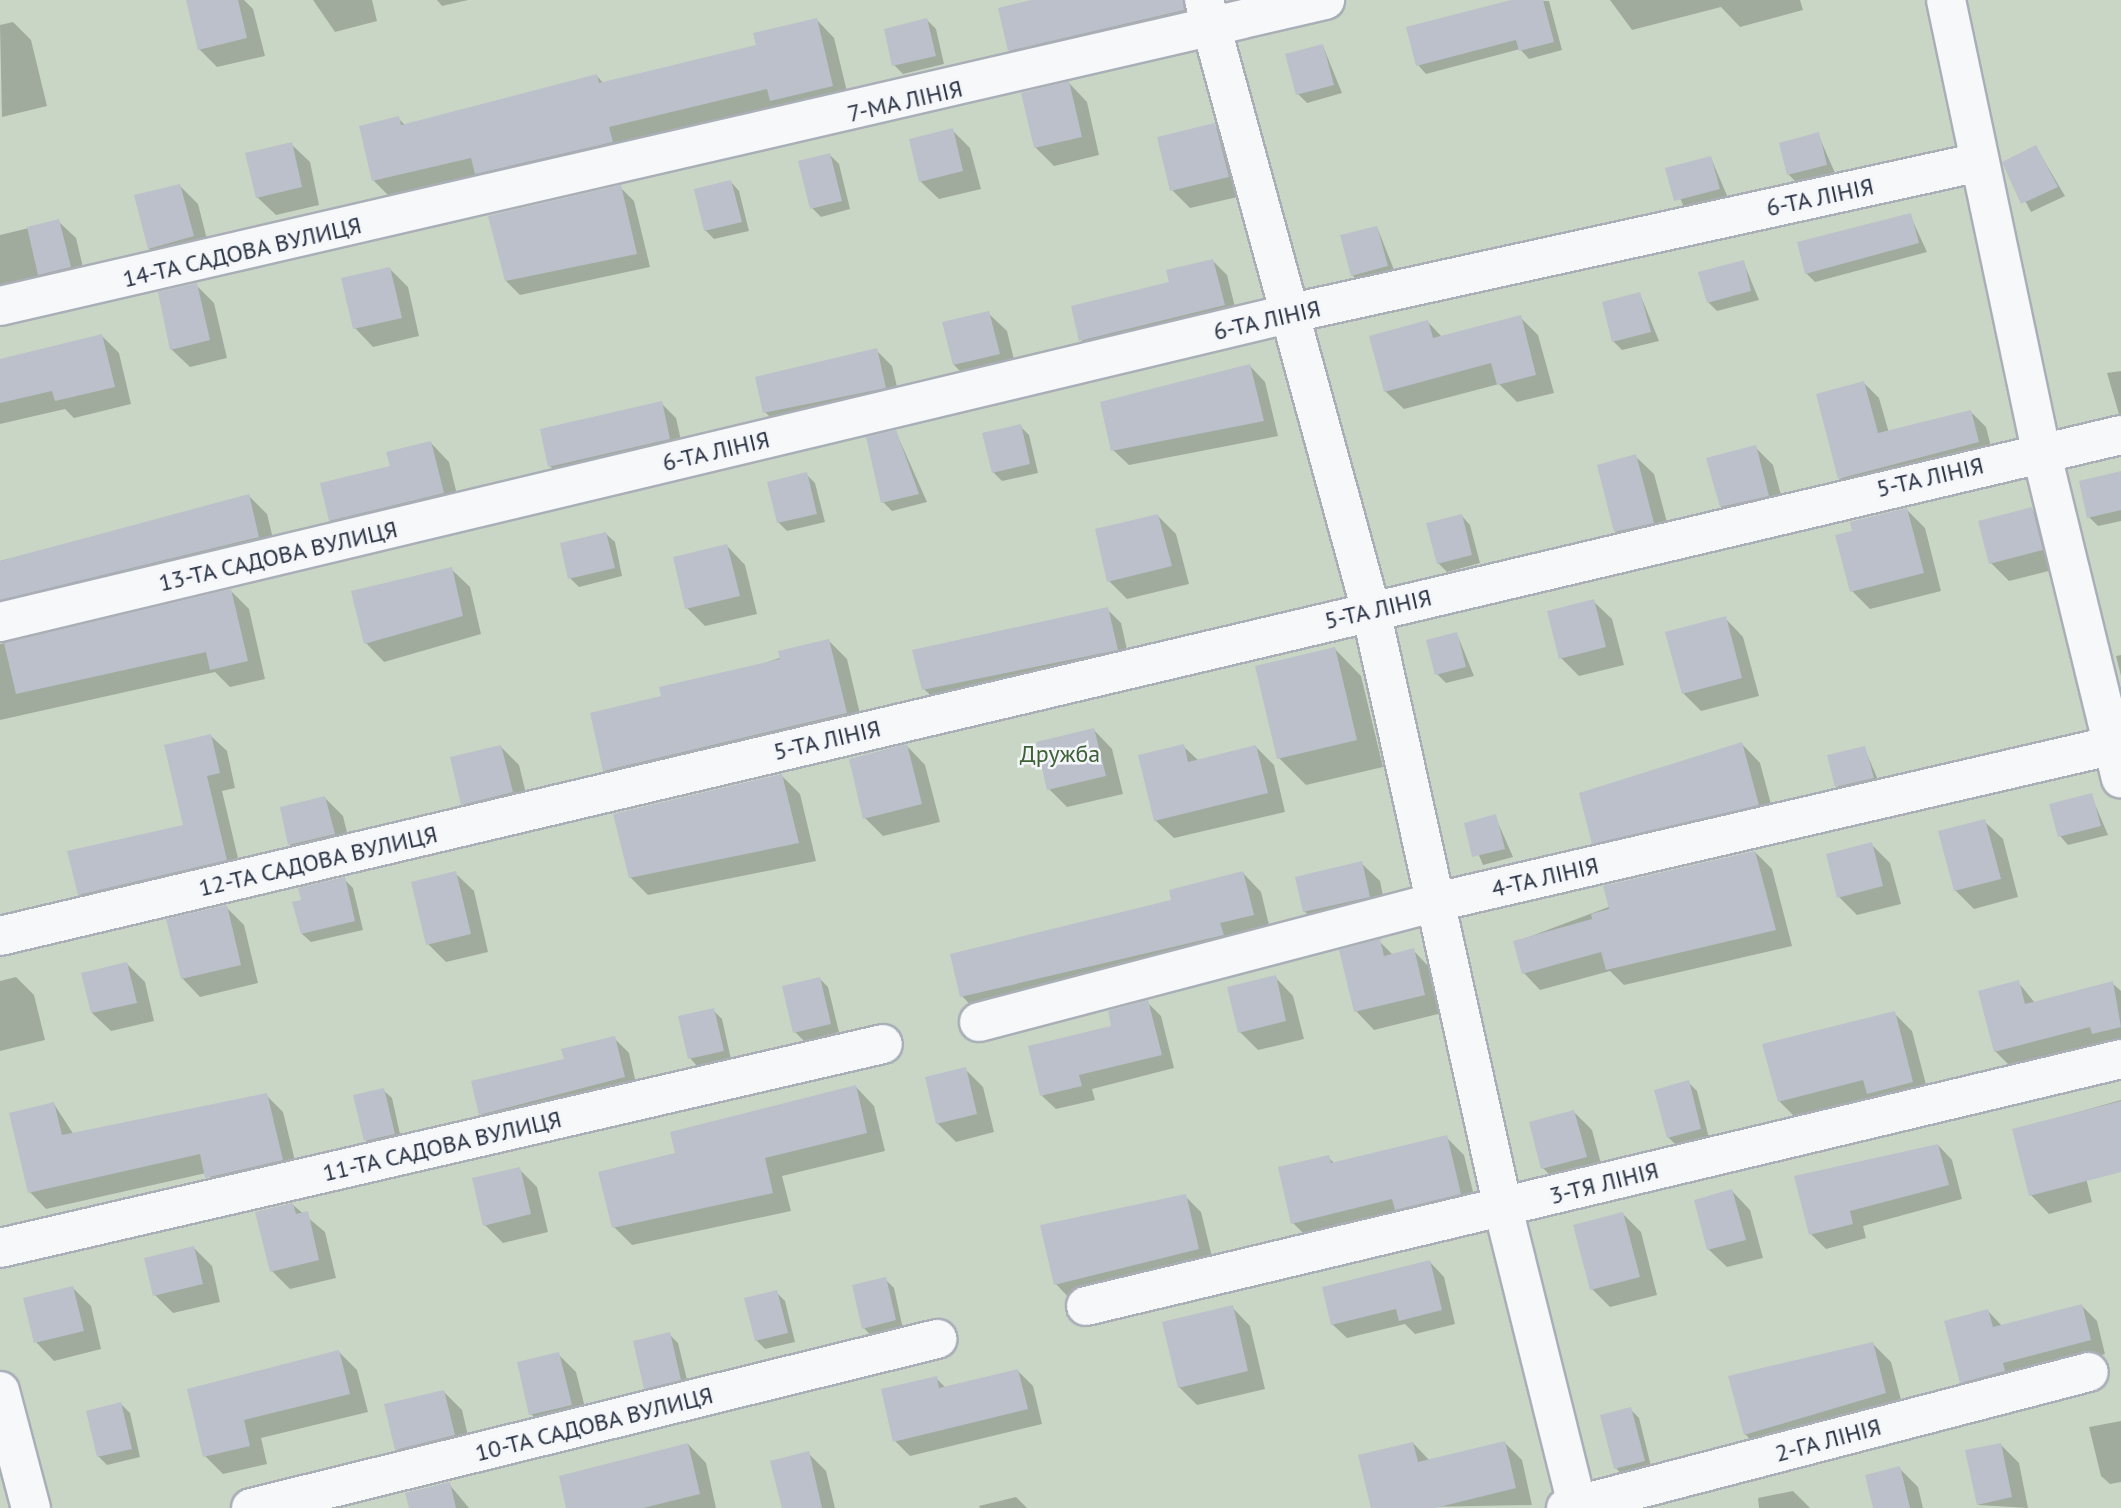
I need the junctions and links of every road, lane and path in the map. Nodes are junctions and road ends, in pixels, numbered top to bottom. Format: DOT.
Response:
graph roads {
  1 [pos="1325,0"];
  2 [pos="1946,0"];
  3 [pos="1208,15"];
  4 [pos="1980,162"];
  5 [pos="483,197"];
  6 [pos="0,306"];
  7 [pos="1292,313"];
  8 [pos="2121,435"];
  9 [pos="2041,451"];
  10 [pos="557,490"];
  11 [pos="1371,611"];
  12 [pos="0,622"];
  13 [pos="2118,761"];
  14 [pos="636,785"];
  15 [pos="1432,903"];
  16 [pos="0,936"];
  17 [pos="979,1022"];
  18 [pos="883,1044"];
  19 [pos="2121,1059"];
  20 [pos="1503,1208"];
  21 [pos="0,1248"];
  22 [pos="1086,1306"];
  23 [pos="937,1339"];
  24 [pos="2089,1372"];
  25 [pos="0,1391"];
  26 [pos="1574,1507"];
  27 [pos="31,1508"];
  28 [pos="251,1508"];
  1 -- 3 [label="street, 7-МА ЛІНІЯ"];
  2 -- 4 [label="street"];
  3 -- 5 [label="street, 7-МА ЛІНІЯ"];
  3 -- 7 [label="street"];
  4 -- 7 [label="street, 6-ТА ЛІНІЯ"];
  4 -- 9 [label="street"];
  5 -- 6 [label="street, 14-ТА САДОВА ВУЛИЦЯ"];
  7 -- 10 [label="street, 6-ТА ЛІНІЯ"];
  7 -- 11 [label="street"];
  8 -- 9 [label="street, 5-ТА ЛІНІЯ"];
  9 -- 11 [label="street, 5-ТА ЛІНІЯ"];
  9 -- 13 [label="street"];
  10 -- 12 [label="street, 13-ТА САДОВА ВУЛИЦЯ"];
  11 -- 14 [label="street, 5-ТА ЛІНІЯ"];
  11 -- 15 [label="street"];
  13 -- 15 [label="street, 4-ТА ЛІНІЯ"];
  14 -- 16 [label="street, 12-ТА САДОВА ВУЛИЦЯ"];
  15 -- 17 [label="street, 4-ТА ЛІНІЯ"];
  15 -- 20 [label="street"];
  18 -- 21 [label="street, 11-ТА САДОВА ВУЛИЦЯ"];
  19 -- 20 [label="street, 3-ТЯ ЛІНІЯ"];
  20 -- 22 [label="street, 3-ТЯ ЛІНІЯ"];
  20 -- 26 [label="street"];
  23 -- 28 [label="street, 10-ТА САДОВА ВУЛИЦЯ"];
  24 -- 26 [label="street, 2-ГА ЛІНІЯ"];
  25 -- 27 [label="street"];
}
